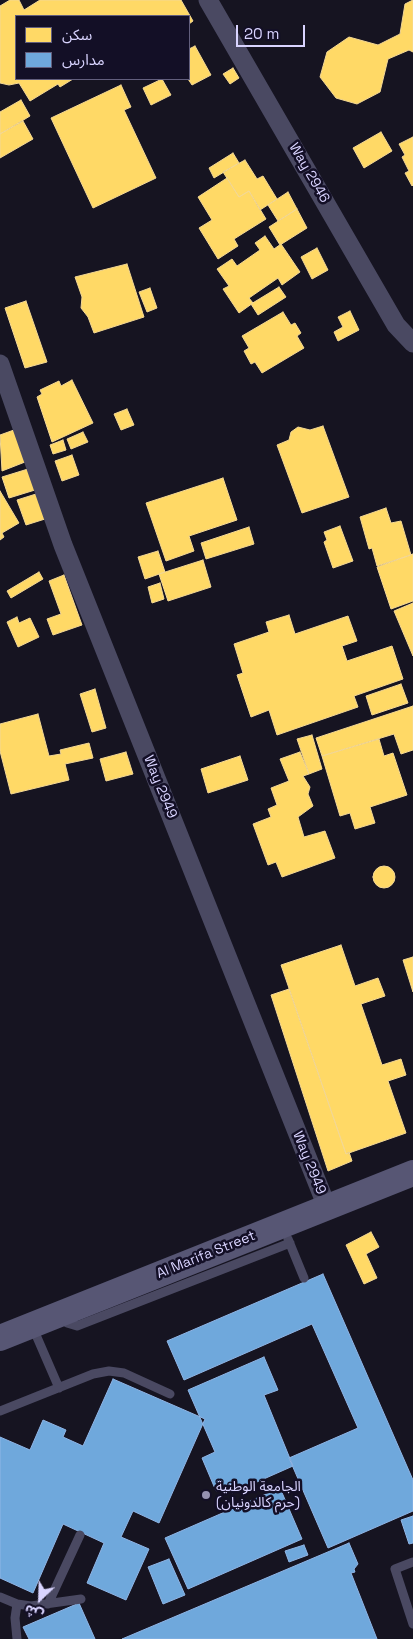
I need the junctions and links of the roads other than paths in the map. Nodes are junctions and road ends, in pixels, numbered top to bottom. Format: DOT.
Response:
graph roads {
  1 [pos="208,0"];
  2 [pos="413,342"];
  3 [pos="0,364"];
  4 [pos="413,1173"];
  5 [pos="327,1207"];
  6 [pos="286,1234"];
  7 [pos="304,1278"];
  8 [pos="32,1325"];
  9 [pos="0,1338"];
  10 [pos="59,1388"];
  11 [pos="170,1394"];
  12 [pos="0,1411"];
  13 [pos="80,1535"];
  14 [pos="413,1562"];
  15 [pos="0,1597"];
  16 [pos="81,1599"];
  17 [pos="17,1604"];
  18 [pos="48,1604"];
  19 [pos="413,1624"];
  20 [pos="17,1639"];
  1 -- 2 [label="street, Way 2946"];
  3 -- 5 [label="street, Way 2949"];
  4 -- 5 [label="street, Al Marifa Street"];
  5 -- 6 [label="street, Al Marifa Street"];
  6 -- 7 [label="lane"];
  6 -- 8 [label="street, Al Marifa Street"];
  8 -- 9 [label="street, Al Marifa Street"];
  8 -- 10 [label="lane"];
  10 -- 11 [label="lane"];
  10 -- 12 [label="lane"];
  13 -- 18 [label="lane"];
  14 -- 19 [label="lane"];
  15 -- 17 [label="lane"];
  16 -- 18 [label="lane"];
  17 -- 18 [label="lane"];
  17 -- 20 [label="lane"];
}
